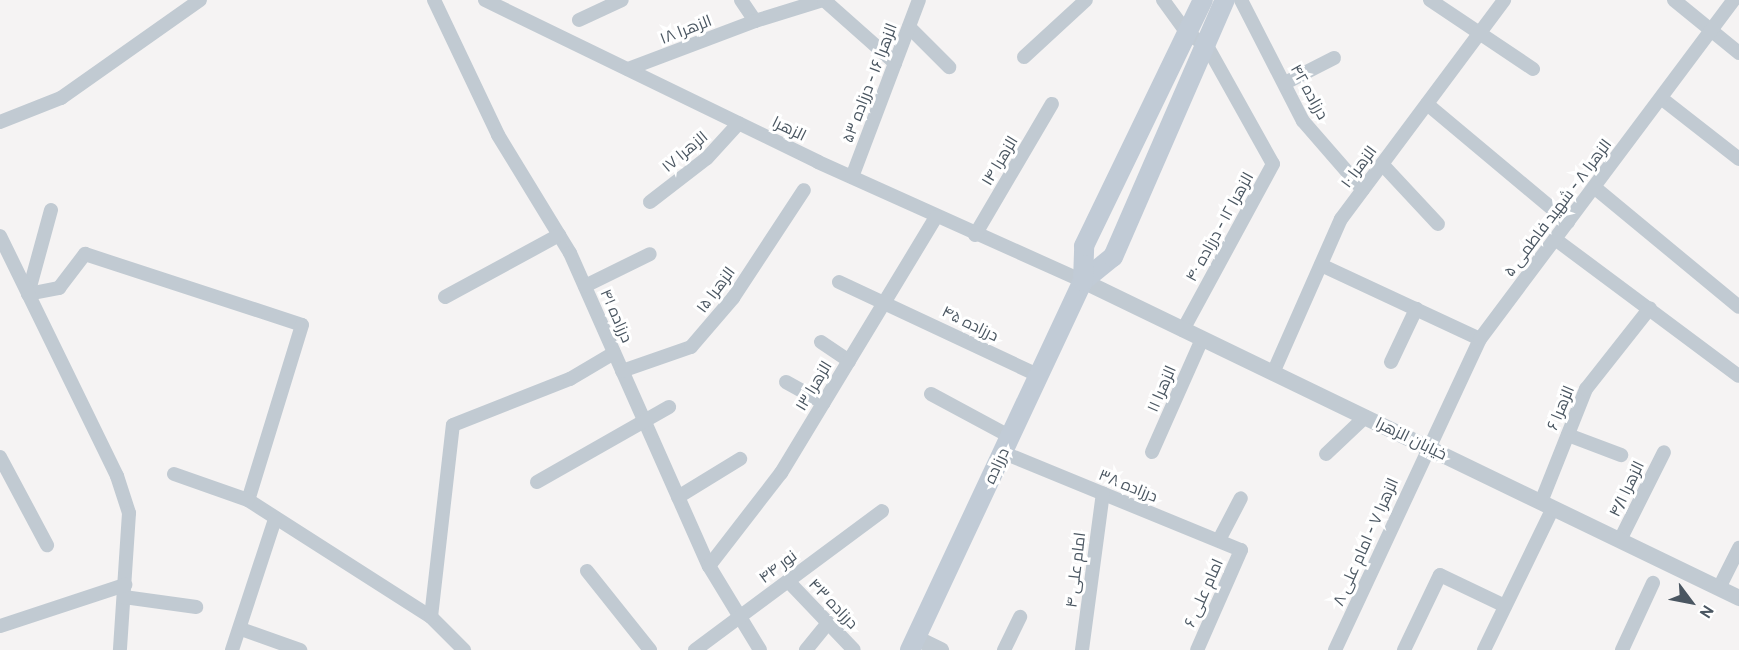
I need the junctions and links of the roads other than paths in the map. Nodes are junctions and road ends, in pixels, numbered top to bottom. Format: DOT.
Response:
graph roads {
  1 [pos="200,0"];
  2 [pos="434,0"];
  3 [pos="485,0"];
  4 [pos="622,0"];
  5 [pos="741,0"];
  6 [pos="823,0"];
  7 [pos="919,0"];
  8 [pos="1086,0"];
  9 [pos="1163,0"];
  10 [pos="1203,0"];
  11 [pos="1225,0"];
  12 [pos="1241,0"];
  13 [pos="1430,0"];
  14 [pos="1504,0"];
  15 [pos="1674,0"];
  16 [pos="1734,0"];
  17 [pos="579,20"];
  18 [pos="755,21"];
  19 [pos="909,27"];
  20 [pos="1711,31"];
  21 [pos="1187,33"];
  22 [pos="1479,33"];
  23 [pos="1207,46"];
  24 [pos="1739,53"];
  25 [pos="1024,57"];
  26 [pos="1334,58"];
  27 [pos="895,63"];
  28 [pos="950,67"];
  29 [pos="628,69"];
  30 [pos="1533,69"];
  31 [pos="1285,83"];
  32 [pos="1661,98"];
  33 [pos="1052,104"];
  34 [pos="1427,104"];
  35 [pos="0,122"];
  36 [pos="739,123"];
  37 [pos="1739,159"];
  38 [pos="1382,164"];
  39 [pos="852,177"];
  40 [pos="1594,188"];
  41 [pos="804,190"];
  42 [pos="1363,190"];
  43 [pos="650,202"];
  44 [pos="51,210"];
  45 [pos="936,217"];
  46 [pos="1568,222"];
  47 [pos="1438,224"];
  48 [pos="559,235"];
  49 [pos="975,235"];
  50 [pos="0,236"];
  51 [pos="1555,239"];
  52 [pos="650,254"];
  53 [pos="1321,265"];
  54 [pos="1083,281"];
  55 [pos="839,282"];
  56 [pos="585,286"];
  57 [pos="28,294"];
  58 [pos="445,297"];
  59 [pos="886,300"];
  60 [pos="1739,307"];
  61 [pos="1650,308"];
  62 [pos="1416,309"];
  63 [pos="1183,330"];
  64 [pos="1202,339"];
  65 [pos="1480,339"];
  66 [pos="821,342"];
  67 [pos="614,353"];
  68 [pos="849,361"];
  69 [pos="1391,362"];
  70 [pos="622,371"];
  71 [pos="1273,373"];
  72 [pos="1040,376"];
  73 [pos="1739,376"];
  74 [pos="786,382"];
  75 [pos="931,394"];
  76 [pos="824,402"];
  77 [pos="669,407"];
  78 [pos="643,417"];
  79 [pos="1365,417"];
  80 [pos="1568,435"];
  81 [pos="1007,445"];
  82 [pos="1427,447"];
  83 [pos="1152,452"];
  84 [pos="1664,452"];
  85 [pos="1326,454"];
  86 [pos="1621,455"];
  87 [pos="0,457"];
  88 [pos="740,459"];
  89 [pos="174,474"];
  90 [pos="537,482"];
  91 [pos="1103,493"];
  92 [pos="678,497"];
  93 [pos="1241,498"];
  94 [pos="248,500"];
  95 [pos="1547,505"];
  96 [pos="882,511"];
  97 [pos="276,519"];
  98 [pos="1218,540"];
  99 [pos="1620,540"];
  100 [pos="47,545"];
  101 [pos="1739,548"];
  102 [pos="1241,549"];
  103 [pos="709,566"];
  104 [pos="587,571"];
  105 [pos="788,581"];
  106 [pos="1653,583"];
  107 [pos="1719,588"];
  108 [pos="125,591"];
  109 [pos="1739,598"];
  110 [pos="1505,606"];
  111 [pos="196,607"];
  112 [pos="740,616"];
  113 [pos="432,617"];
  114 [pos="1020,617"];
  115 [pos="828,623"];
  116 [pos="0,626"];
  117 [pos="242,628"];
  118 [pos="913,644"];
  119 [pos="120,650"];
  120 [pos="232,650"];
  121 [pos="300,650"];
  122 [pos="464,650"];
  123 [pos="650,650"];
  124 [pos="695,650"];
  125 [pos="760,650"];
  126 [pos="806,650"];
  127 [pos="854,650"];
  128 [pos="940,650"];
  129 [pos="1004,650"];
  130 [pos="1082,650"];
  131 [pos="1197,650"];
  132 [pos="1335,650"];
  133 [pos="1404,650"];
  134 [pos="1484,650"];
  135 [pos="1622,650"];
  1 -- 35 [label="street"];
  2 -- 48 [label="street, درزاده ۴۱"];
  3 -- 29 [label="street, الزهرا"];
  4 -- 17 [label="street"];
  5 -- 18 [label="street"];
  6 -- 18 [label="street, الزهرا ۱۸"];
  6 -- 27 [label="street"];
  7 -- 19 [label="street, الزهرا ۱۶ - درزاده ۵۳"];
  8 -- 25 [label="street"];
  9 -- 21 [label="street"];
  10 -- 21 [label="main road, درزاده"];
  11 -- 23 [label="main road, درزاده"];
  12 -- 31 [label="street, درزاده ۴۲"];
  13 -- 22 [label="street"];
  14 -- 22 [label="street, الزهرا ۱۰"];
  15 -- 20 [label="street"];
  16 -- 20 [label="street, الزهرا ۸ - شهید فاطمی ۵"];
  18 -- 29 [label="street, الزهرا ۱۸"];
  19 -- 27 [label="street, الزهرا ۱۶ - درزاده ۵۳"];
  19 -- 28 [label="street"];
  20 -- 24 [label="street"];
  20 -- 32 [label="street, الزهرا ۸ - شهید فاطمی ۵"];
  21 -- 23 [label="street"];
  21 -- 54 [label="main road, درزاده"];
  22 -- 30 [label="street"];
  22 -- 34 [label="street, الزهرا ۱۰"];
  23 -- 54 [label="main road, درزاده"];
  23 -- 63 [label="street, الزهرا ۱۲ - درزاده ۴۰"];
  26 -- 31 [label="street"];
  27 -- 39 [label="street, الزهرا ۱۶ - درزاده ۵۳"];
  29 -- 36 [label="street, الزهرا"];
  31 -- 42 [label="street, درزاده ۴۲"];
  32 -- 37 [label="street"];
  32 -- 40 [label="street, الزهرا ۸ - شهید فاطمی ۵"];
  33 -- 49 [label="street, الزهرا ۱۴"];
  34 -- 38 [label="street, الزهرا ۱۰"];
  34 -- 46 [label="street"];
  36 -- 39 [label="street, الزهرا"];
  36 -- 43 [label="street, الزهرا ۱۷"];
  38 -- 42 [label="street, الزهرا ۱۰"];
  38 -- 47 [label="street"];
  39 -- 45 [label="street, الزهرا"];
  40 -- 46 [label="street, الزهرا ۸ - شهید فاطمی ۵"];
  40 -- 60 [label="street"];
  41 -- 70 [label="street, الزهرا ۱۵"];
  42 -- 53 [label="street, الزهرا ۱۰"];
  44 -- 57 [label="street"];
  45 -- 49 [label="street, الزهرا"];
  45 -- 59 [label="street, الزهرا ۱۳"];
  46 -- 51 [label="street, الزهرا ۸ - شهید فاطمی ۵"];
  48 -- 56 [label="street, درزاده ۴۱"];
  48 -- 58 [label="street"];
  49 -- 54 [label="street, الزهرا"];
  50 -- 57 [label="street"];
  51 -- 61 [label="street"];
  51 -- 65 [label="street, الزهرا ۸ - شهید فاطمی ۵"];
  52 -- 56 [label="street"];
  53 -- 62 [label="street"];
  53 -- 71 [label="street, الزهرا ۱۰"];
  54 -- 63 [label="street, خیابان الزهرا"];
  54 -- 72 [label="main road, درزاده"];
  55 -- 59 [label="street, درزاده ۴۵"];
  56 -- 67 [label="street, درزاده ۴۱"];
  57 -- 94 [label="street"];
  57 -- 108 [label="street"];
  59 -- 68 [label="street, الزهرا ۱۳"];
  59 -- 72 [label="street, درزاده ۴۵"];
  61 -- 73 [label="street"];
  61 -- 80 [label="street, الزهرا ۶"];
  62 -- 65 [label="street"];
  62 -- 69 [label="street"];
  63 -- 64 [label="street, خیابان الزهرا"];
  64 -- 71 [label="street, خیابان الزهرا"];
  64 -- 83 [label="street, الزهرا ۱۱"];
  65 -- 82 [label="street, الزهرا ۸ - شهید فاطمی ۵"];
  66 -- 68 [label="street"];
  67 -- 70 [label="street, درزاده ۴۱"];
  67 -- 113 [label="street"];
  68 -- 76 [label="street, الزهرا ۱۳"];
  70 -- 78 [label="street, درزاده ۴۱"];
  71 -- 79 [label="street, خیابان الزهرا"];
  72 -- 81 [label="main road, درزاده"];
  74 -- 76 [label="street"];
  75 -- 81 [label="street, درزاده ۳۸"];
  76 -- 103 [label="street, الزهرا ۱۳"];
  77 -- 78 [label="street"];
  78 -- 90 [label="street"];
  78 -- 92 [label="street, درزاده ۴۱"];
  79 -- 82 [label="street, خیابان الزهرا"];
  79 -- 85 [label="street"];
  80 -- 86 [label="street"];
  80 -- 95 [label="street, الزهرا ۶"];
  81 -- 91 [label="street, درزاده ۳۸"];
  81 -- 118 [label="main road, درزاده"];
  82 -- 95 [label="street, خیابان الزهرا"];
  82 -- 132 [label="street, الزهرا ۷ - امام علی ۸"];
  84 -- 99 [label="street, الزهرا ۴/۱"];
  87 -- 100 [label="street"];
  88 -- 92 [label="street"];
  89 -- 94 [label="street"];
  91 -- 98 [label="street, درزاده ۳۸"];
  91 -- 130 [label="street, امام علی ۴"];
  92 -- 103 [label="street, درزاده ۴۱"];
  93 -- 98 [label="street"];
  94 -- 97 [label="street"];
  95 -- 99 [label="street, خیابان الزهرا"];
  95 -- 110 [label="street, الزهرا ۶"];
  96 -- 105 [label="street, نور ۴۴"];
  97 -- 113 [label="street"];
  97 -- 117 [label="street"];
  98 -- 102 [label="street, درزاده ۳۸"];
  99 -- 107 [label="street, خیابان الزهرا"];
  101 -- 107 [label="street"];
  102 -- 131 [label="street, امام علی ۶"];
  103 -- 112 [label="street, درزاده ۴۱"];
  104 -- 123 [label="street"];
  105 -- 112 [label="street, نور ۴۴"];
  105 -- 115 [label="street, درزاده ۴۳"];
  106 -- 135 [label="street"];
  107 -- 109 [label="street, خیابان الزهرا"];
  108 -- 111 [label="street"];
  108 -- 116 [label="street"];
  108 -- 119 [label="street"];
  110 -- 133 [label="street"];
  110 -- 134 [label="street, الزهرا ۶"];
  112 -- 124 [label="street, نور ۴۴"];
  112 -- 125 [label="street, درزاده ۴۱"];
  113 -- 122 [label="street"];
  114 -- 129 [label="street"];
  115 -- 126 [label="street"];
  115 -- 127 [label="street, درزاده ۴۳"];
  117 -- 120 [label="street"];
  117 -- 121 [label="street"];
  118 -- 128 [label="street"];
}
